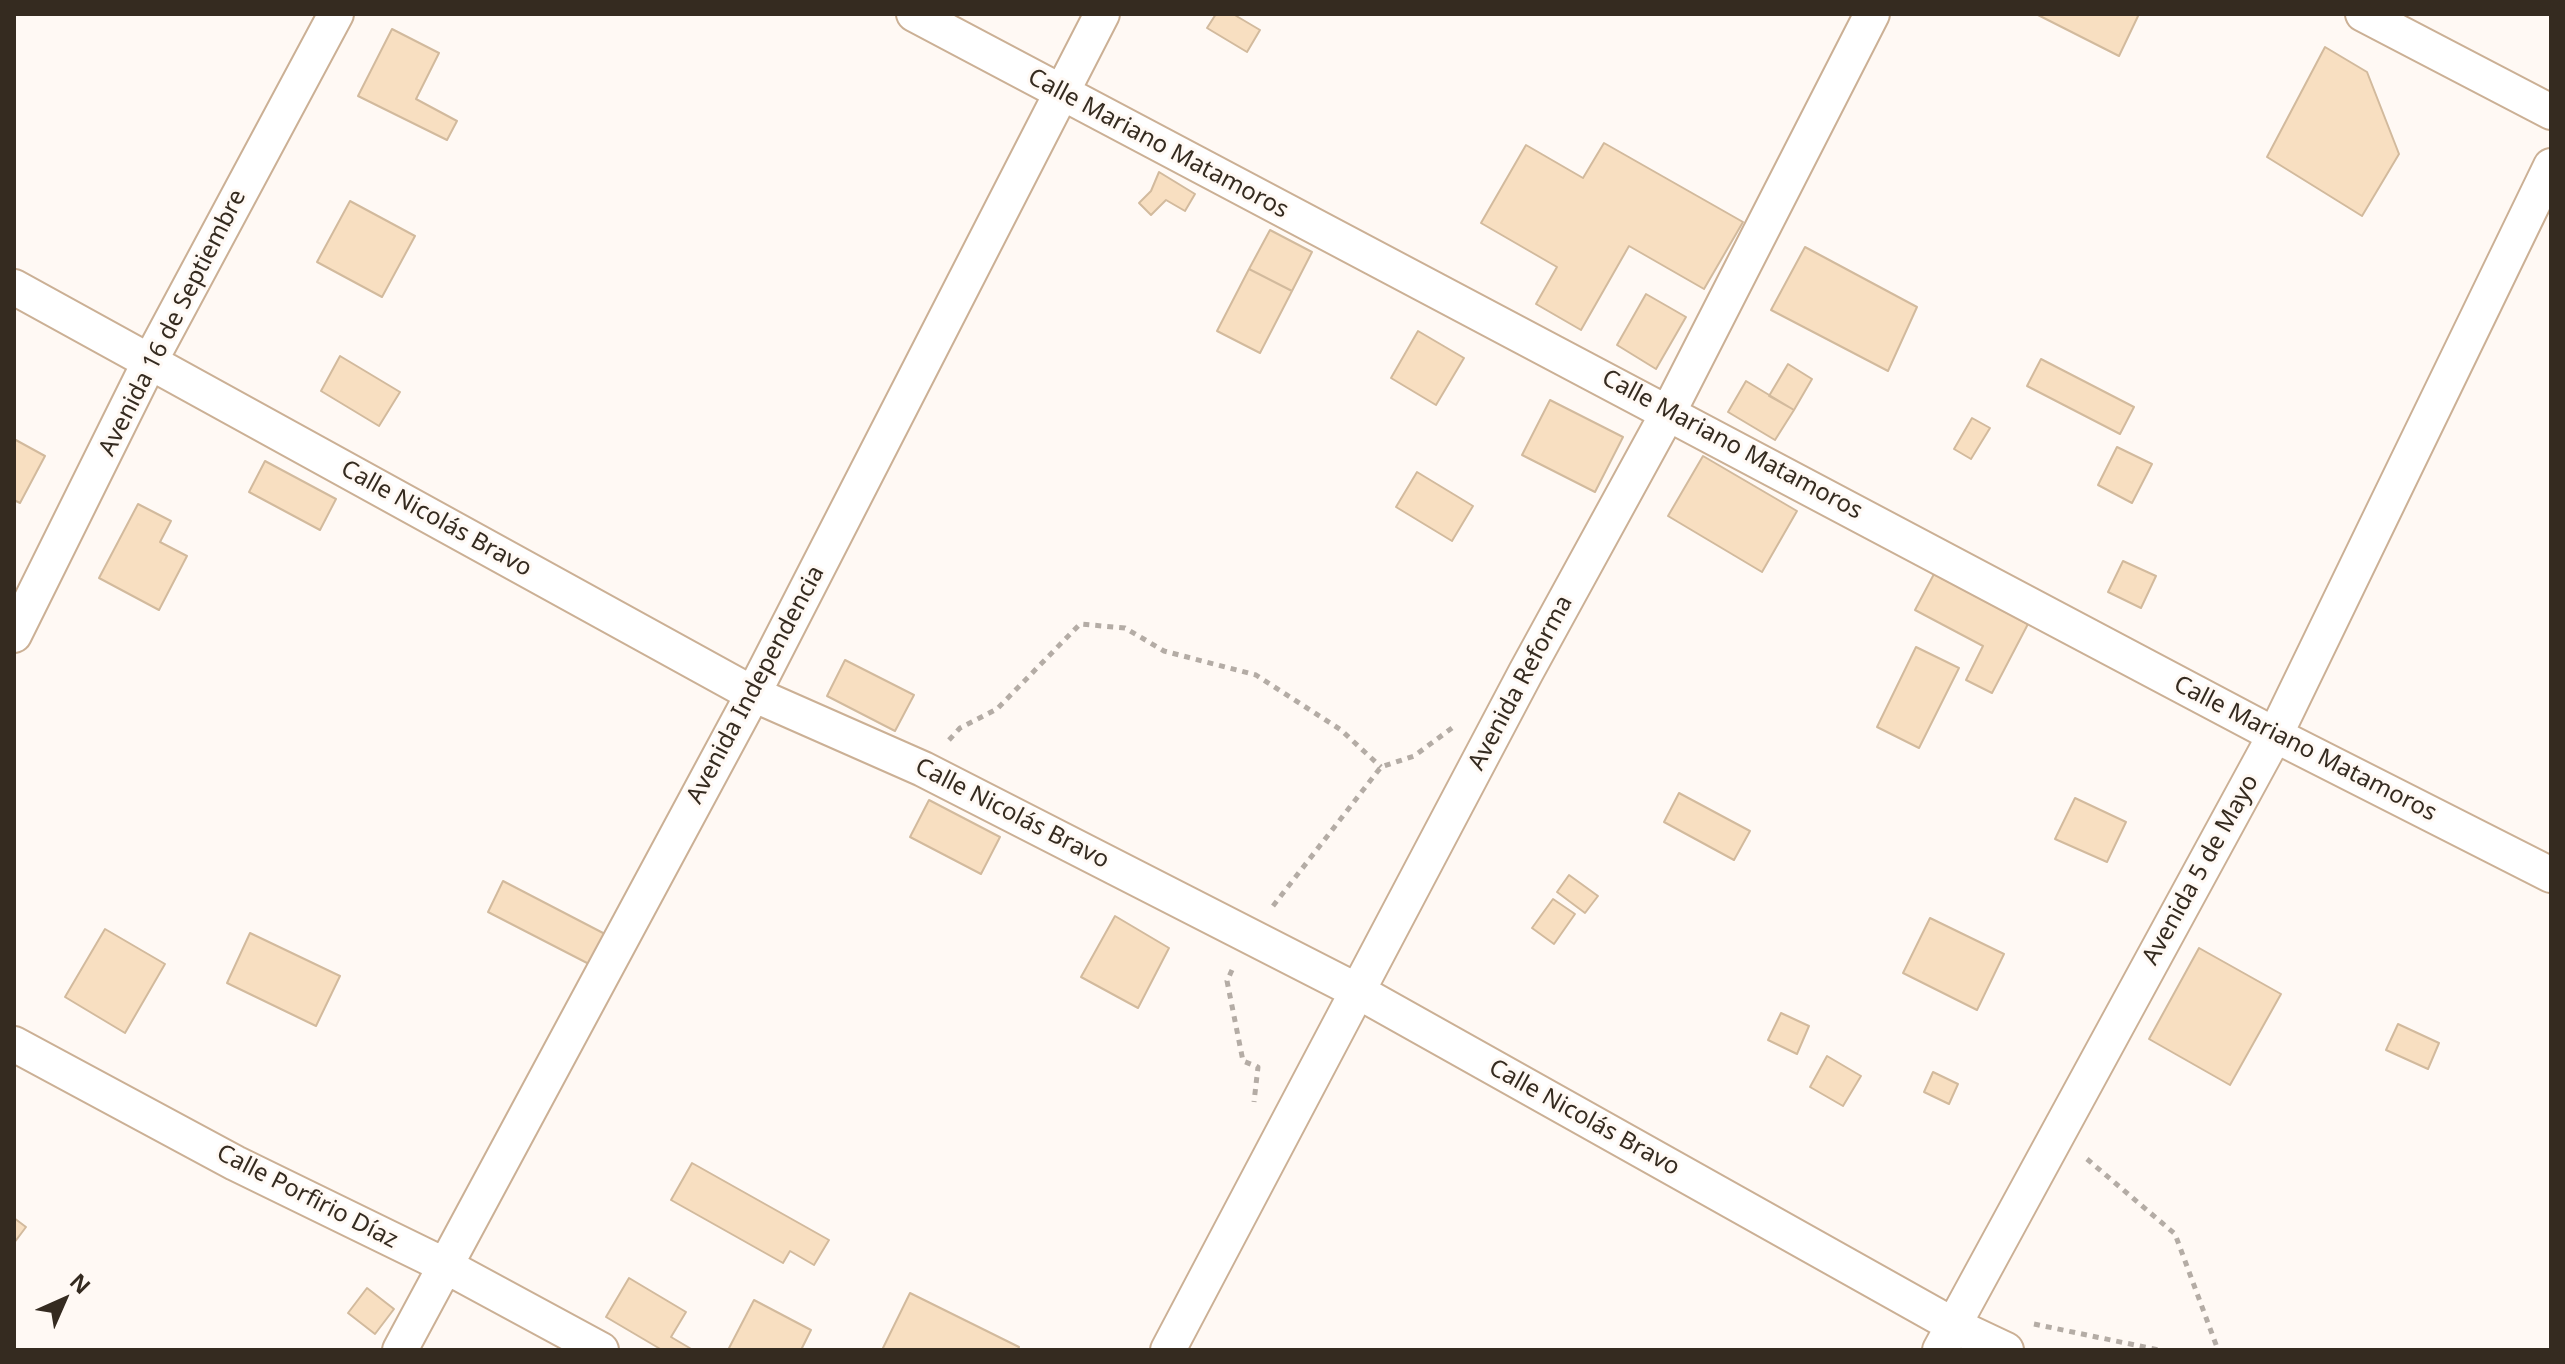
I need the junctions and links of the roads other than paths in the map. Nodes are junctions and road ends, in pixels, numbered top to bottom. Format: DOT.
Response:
graph roads {
  1 [pos="336,14"];
  2 [pos="914,14"];
  3 [pos="1102,14"];
  4 [pos="1872,14"];
  5 [pos="2363,14"];
  6 [pos="1060,94"];
  7 [pos="2551,112"];
  8 [pos="2551,166"];
  9 [pos="14,287"];
  10 [pos="150,361"];
  11 [pos="1669,411"];
  12 [pos="14,635"];
  13 [pos="753,694"];
  14 [pos="2275,735"];
  15 [pos="2551,875"];
  16 [pos="1359,992"];
  17 [pos="14,1044"];
  18 [pos="444,1265"];
  19 [pos="1946,1337"];
  20 [pos="400,1350"];
  21 [pos="601,1350"];
  22 [pos="1168,1350"];
  23 [pos="2006,1350"];
  1 -- 10 [label="street, Avenida 16 de Septiembre"];
  2 -- 6 [label="street, Calle Mariano Matamoros"];
  3 -- 6 [label="street, Avenida Independencia"];
  4 -- 11 [label="street, Avenida Reforma"];
  5 -- 7 [label="street"];
  6 -- 11 [label="street, Calle Mariano Matamoros"];
  6 -- 13 [label="street, Avenida Independencia"];
  8 -- 14 [label="street, Avenida 5 de Mayo"];
  9 -- 10 [label="street, Calle Nicolás Bravo"];
  10 -- 12 [label="street, Avenida 16 de Septiembre"];
  10 -- 13 [label="street, Calle Nicolás Bravo"];
  11 -- 14 [label="street, Calle Mariano Matamoros"];
  11 -- 16 [label="street, Avenida Reforma"];
  13 -- 16 [label="street, Calle Nicolás Bravo"];
  13 -- 18 [label="street, Avenida Independencia"];
  14 -- 15 [label="street, Calle Mariano Matamoros"];
  14 -- 19 [label="street, Avenida 5 de Mayo"];
  16 -- 19 [label="street, Calle Nicolás Bravo"];
  16 -- 22 [label="street, Avenida Reforma"];
  17 -- 18 [label="street, Calle Porfirio Díaz"];
  18 -- 20 [label="street, Avenida Independencia"];
  18 -- 21 [label="street, Calle Porfirio Díaz"];
  19 -- 23 [label="street, Calle Nicolás Bravo"];
}
